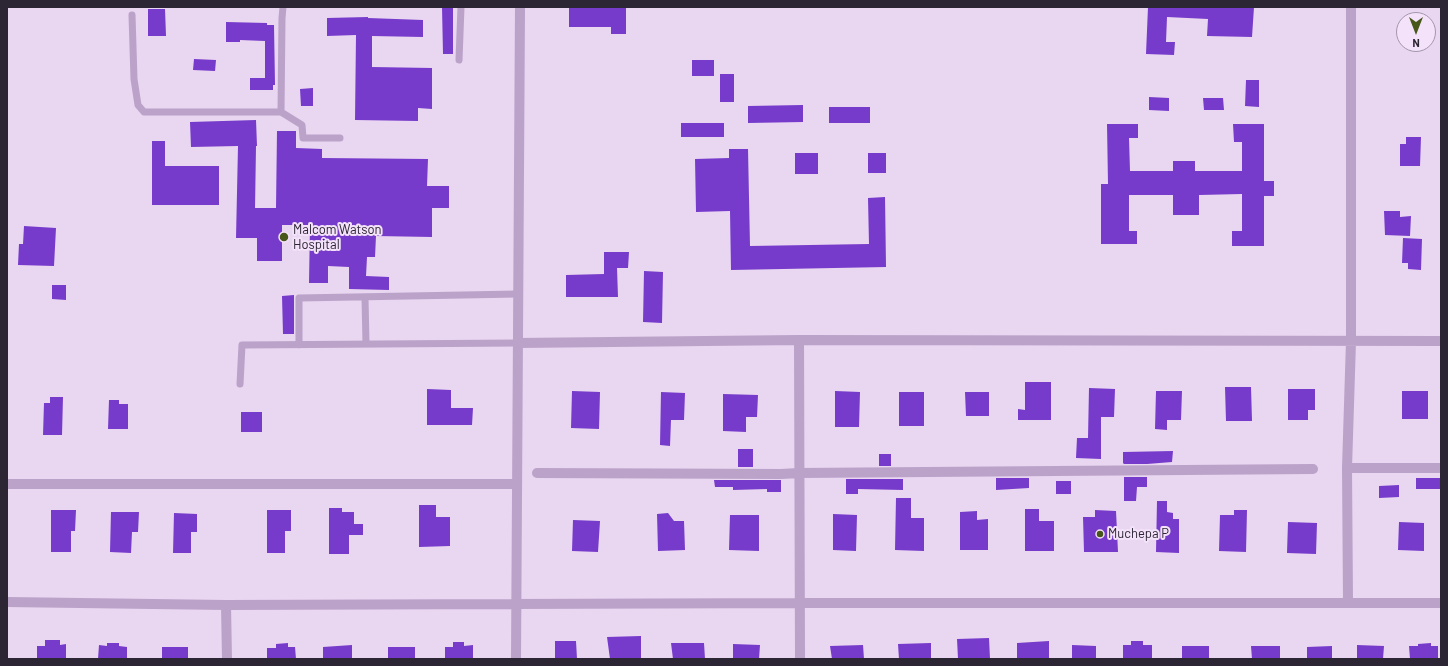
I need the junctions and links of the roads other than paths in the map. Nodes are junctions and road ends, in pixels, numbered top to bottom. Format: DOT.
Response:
graph roads {
  1 [pos="283,7"];
  2 [pos="461,7"];
  3 [pos="520,7"];
  4 [pos="1350,7"];
  5 [pos="132,14"];
  6 [pos="459,60"];
  7 [pos="281,112"];
  8 [pos="340,138"];
  9 [pos="518,294"];
  10 [pos="365,297"];
  11 [pos="799,340"];
  12 [pos="1351,341"];
  13 [pos="1441,341"];
  14 [pos="366,344"];
  15 [pos="518,344"];
  16 [pos="299,345"];
  17 [pos="240,384"];
  18 [pos="1347,468"];
  19 [pos="1441,468"];
  20 [pos="1313,469"];
  21 [pos="537,473"];
  22 [pos="799,473"];
  23 [pos="7,484"];
  24 [pos="517,484"];
  25 [pos="7,602"];
  26 [pos="1348,602"];
  27 [pos="800,603"];
  28 [pos="1441,603"];
  29 [pos="516,604"];
  30 [pos="226,605"];
  31 [pos="227,659"];
  32 [pos="516,659"];
  33 [pos="800,659"];
  1 -- 7 [label="lane"];
  2 -- 6 [label="lane"];
  3 -- 9 [label="street"];
  4 -- 12 [label="street"];
  5 -- 7 [label="lane"];
  7 -- 8 [label="lane"];
  9 -- 10 [label="lane"];
  9 -- 15 [label="street"];
  10 -- 14 [label="lane"];
  10 -- 16 [label="lane"];
  11 -- 12 [label="street"];
  11 -- 15 [label="street"];
  11 -- 22 [label="street"];
  12 -- 13 [label="street"];
  12 -- 18 [label="street"];
  14 -- 15 [label="lane"];
  14 -- 16 [label="lane"];
  15 -- 24 [label="street"];
  16 -- 17 [label="lane"];
  18 -- 19 [label="street"];
  18 -- 26 [label="street"];
  20 -- 22 [label="street"];
  21 -- 22 [label="street"];
  22 -- 27 [label="street"];
  23 -- 24 [label="street"];
  24 -- 29 [label="street"];
  25 -- 30 [label="street"];
  26 -- 27 [label="street"];
  26 -- 28 [label="street"];
  27 -- 29 [label="street"];
  27 -- 33 [label="street"];
  29 -- 30 [label="street"];
  29 -- 32 [label="street"];
  30 -- 31 [label="street"];
}
